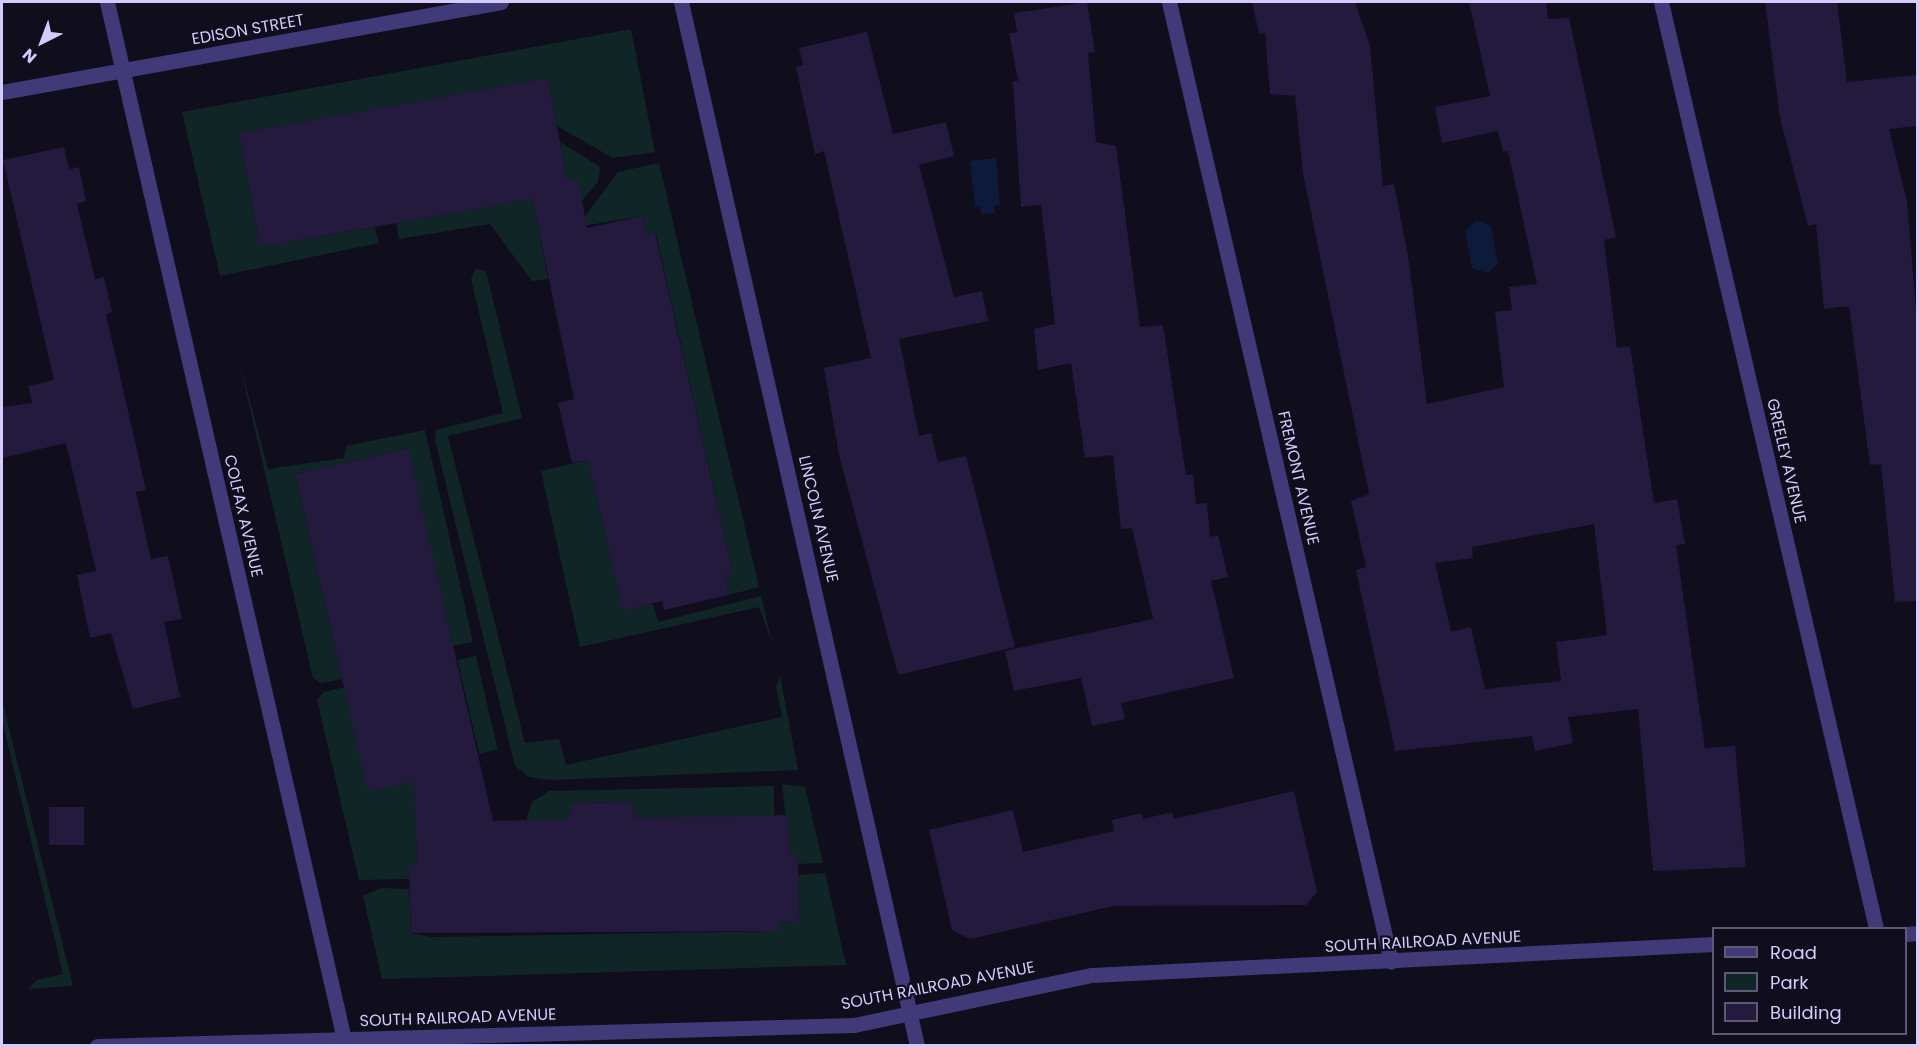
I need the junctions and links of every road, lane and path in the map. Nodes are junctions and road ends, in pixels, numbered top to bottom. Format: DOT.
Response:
graph roads {
  1 [pos="107,2"];
  2 [pos="501,2"];
  3 [pos="681,2"];
  4 [pos="1169,2"];
  5 [pos="1661,2"];
  6 [pos="122,71"];
  7 [pos="2,92"];
  8 [pos="1875,927"];
  9 [pos="1712,944"];
  10 [pos="1391,962"];
  11 [pos="909,1014"];
  12 [pos="344,1039"];
  13 [pos="916,1045"];
  14 [pos="97,1046"];
  1 -- 6 [label="street, COLFAX AVENUE"];
  2 -- 6 [label="street, EDISON STREET"];
  3 -- 11 [label="street, LINCOLN AVENUE"];
  4 -- 10 [label="street, FREMONT AVENUE"];
  5 -- 8 [label="street, GREELEY AVENUE"];
  6 -- 7 [label="street, EDISON STREET"];
  6 -- 12 [label="street, COLFAX AVENUE"];
  9 -- 10 [label="street, SOUTH RAILROAD AVENUE"];
  10 -- 11 [label="street, SOUTH RAILROAD AVENUE"];
  11 -- 12 [label="street, SOUTH RAILROAD AVENUE"];
  11 -- 13 [label="street, LINCOLN AVENUE"];
  12 -- 14 [label="street, SOUTH RAILROAD AVENUE"];
}
